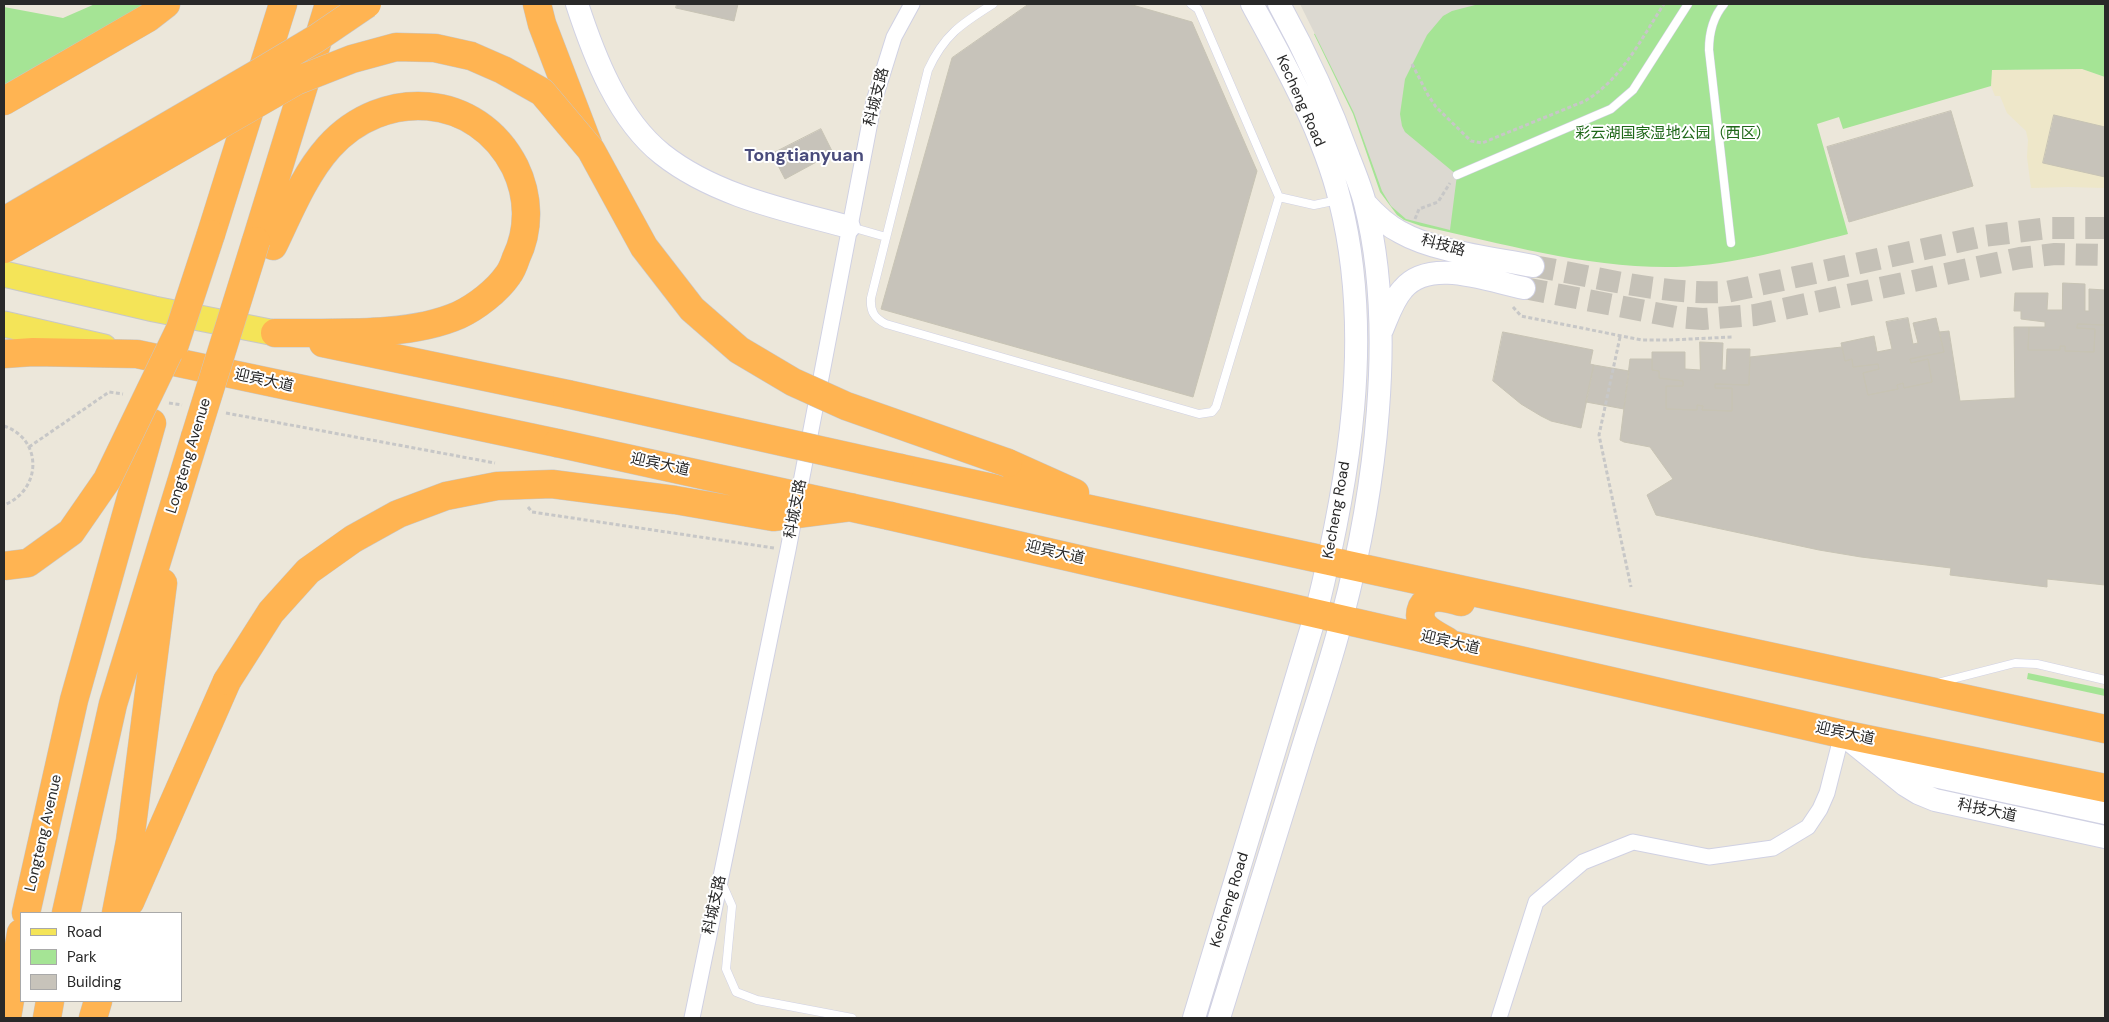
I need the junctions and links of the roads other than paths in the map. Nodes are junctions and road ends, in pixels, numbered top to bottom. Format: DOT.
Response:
graph roads {
  1 [pos="283,4"];
  2 [pos="329,4"];
  3 [pos="367,4"];
  4 [pos="537,4"];
  5 [pos="577,4"];
  6 [pos="912,4"];
  7 [pos="993,4"];
  8 [pos="1191,4"];
  9 [pos="1252,4"];
  10 [pos="1279,4"];
  11 [pos="1688,4"];
  12 [pos="1724,4"];
  13 [pos="157,11"];
  14 [pos="4,100"];
  15 [pos="591,150"];
  16 [pos="1457,174"];
  17 [pos="1280,197"];
  18 [pos="1340,199"];
  19 [pos="1365,203"];
  20 [pos="4,221"];
  21 [pos="849,227"];
  22 [pos="886,237"];
  23 [pos="264,243"];
  24 [pos="1731,243"];
  25 [pos="4,249"];
  26 [pos="1533,266"];
  27 [pos="4,274"];
  28 [pos="1516,295"];
  29 [pos="4,324"];
  30 [pos="179,331"];
  31 [pos="275,333"];
  32 [pos="1379,335"];
  33 [pos="4,354"];
  34 [pos="137,354"];
  35 [pos="851,507"];
  36 [pos="173,508"];
  37 [pos="1127,516"];
  38 [pos="1342,563"];
  39 [pos="4,566"];
  40 [pos="1329,616"];
  41 [pos="1616,623"];
  42 [pos="1452,644"];
  43 [pos="2105,680"];
  44 [pos="1916,688"];
  45 [pos="2105,729"];
  46 [pos="1842,734"];
  47 [pos="1877,763"];
  48 [pos="2105,788"];
  49 [pos="2105,813"];
  50 [pos="2105,837"];
  51 [pos="721,878"];
  52 [pos="26,912"];
  53 [pos="66,912"];
  54 [pos="116,912"];
  55 [pos="126,912"];
  56 [pos="20,939"];
  57 [pos="50,1002"];
  58 [pos="98,1002"];
  59 [pos="7,1018"];
  60 [pos="47,1018"];
  61 [pos="93,1018"];
  62 [pos="692,1018"];
  63 [pos="852,1018"];
  64 [pos="1194,1018"];
  65 [pos="1219,1018"];
  66 [pos="1499,1018"];
  1 -- 30 [label="highway, Longteng Avenue, bridge"];
  2 -- 23 [label="highway, Longteng Avenue"];
  3 -- 20 [label="highway, bridge"];
  4 -- 15 [label="highway"];
  5 -- 21 [label="main road"];
  6 -- 21 [label="street, 科城支路"];
  7 -- 22 [label="lane"];
  8 -- 17 [label="lane"];
  9 -- 18 [label="main road, Kecheng Road"];
  10 -- 19 [label="main road, Kecheng Road"];
  11 -- 16 [label="lane"];
  12 -- 24 [label="lane"];
  13 -- 14 [label="highway"];
  15 -- 25 [label="highway, bridge"];
  15 -- 37 [label="highway, bridge"];
  17 -- 18 [label="lane"];
  17 -- 22 [label="lane"];
  18 -- 38 [label="main road, Kecheng Road"];
  19 -- 26 [label="main road, 科技路"];
  19 -- 32 [label="main road, Kecheng Road"];
  21 -- 22 [label="lane"];
  21 -- 51 [label="street, 科城支路"];
  23 -- 31 [label="highway"];
  23 -- 36 [label="highway, Longteng Avenue, bridge"];
  27 -- 31 [label="main road"];
  28 -- 32 [label="main road"];
  29 -- 34 [label="main road, 迎宾大道"];
  30 -- 39 [label="highway, bridge"];
  30 -- 52 [label="highway, Longteng Avenue, bridge"];
  31 -- 37 [label="highway, bridge"];
  32 -- 38 [label="main road, Kecheng Road"];
  33 -- 34 [label="highway"];
  34 -- 35 [label="highway, 迎宾大道, bridge"];
  35 -- 40 [label="highway, 迎宾大道, bridge"];
  35 -- 55 [label="highway, bridge"];
  36 -- 53 [label="highway, Longteng Avenue"];
  36 -- 54 [label="highway"];
  37 -- 38 [label="highway"];
  38 -- 40 [label="main road, Kecheng Road"];
  38 -- 41 [label="highway"];
  40 -- 42 [label="highway, 迎宾大道"];
  40 -- 64 [label="main road, Kecheng Road"];
  40 -- 65 [label="main road, Kecheng Road"];
  41 -- 42 [label="highway"];
  41 -- 44 [label="highway"];
  42 -- 46 [label="highway, 迎宾大道"];
  43 -- 44 [label="lane"];
  44 -- 45 [label="highway"];
  46 -- 47 [label="main road, 科技大道"];
  46 -- 48 [label="highway, 迎宾大道"];
  46 -- 66 [label="street"];
  47 -- 49 [label="main road, 科技大道"];
  47 -- 50 [label="main road, 科技大道"];
  51 -- 62 [label="street, 科城支路"];
  51 -- 63 [label="lane"];
  56 -- 59 [label="highway"];
  57 -- 60 [label="highway"];
  58 -- 61 [label="highway"];
}
